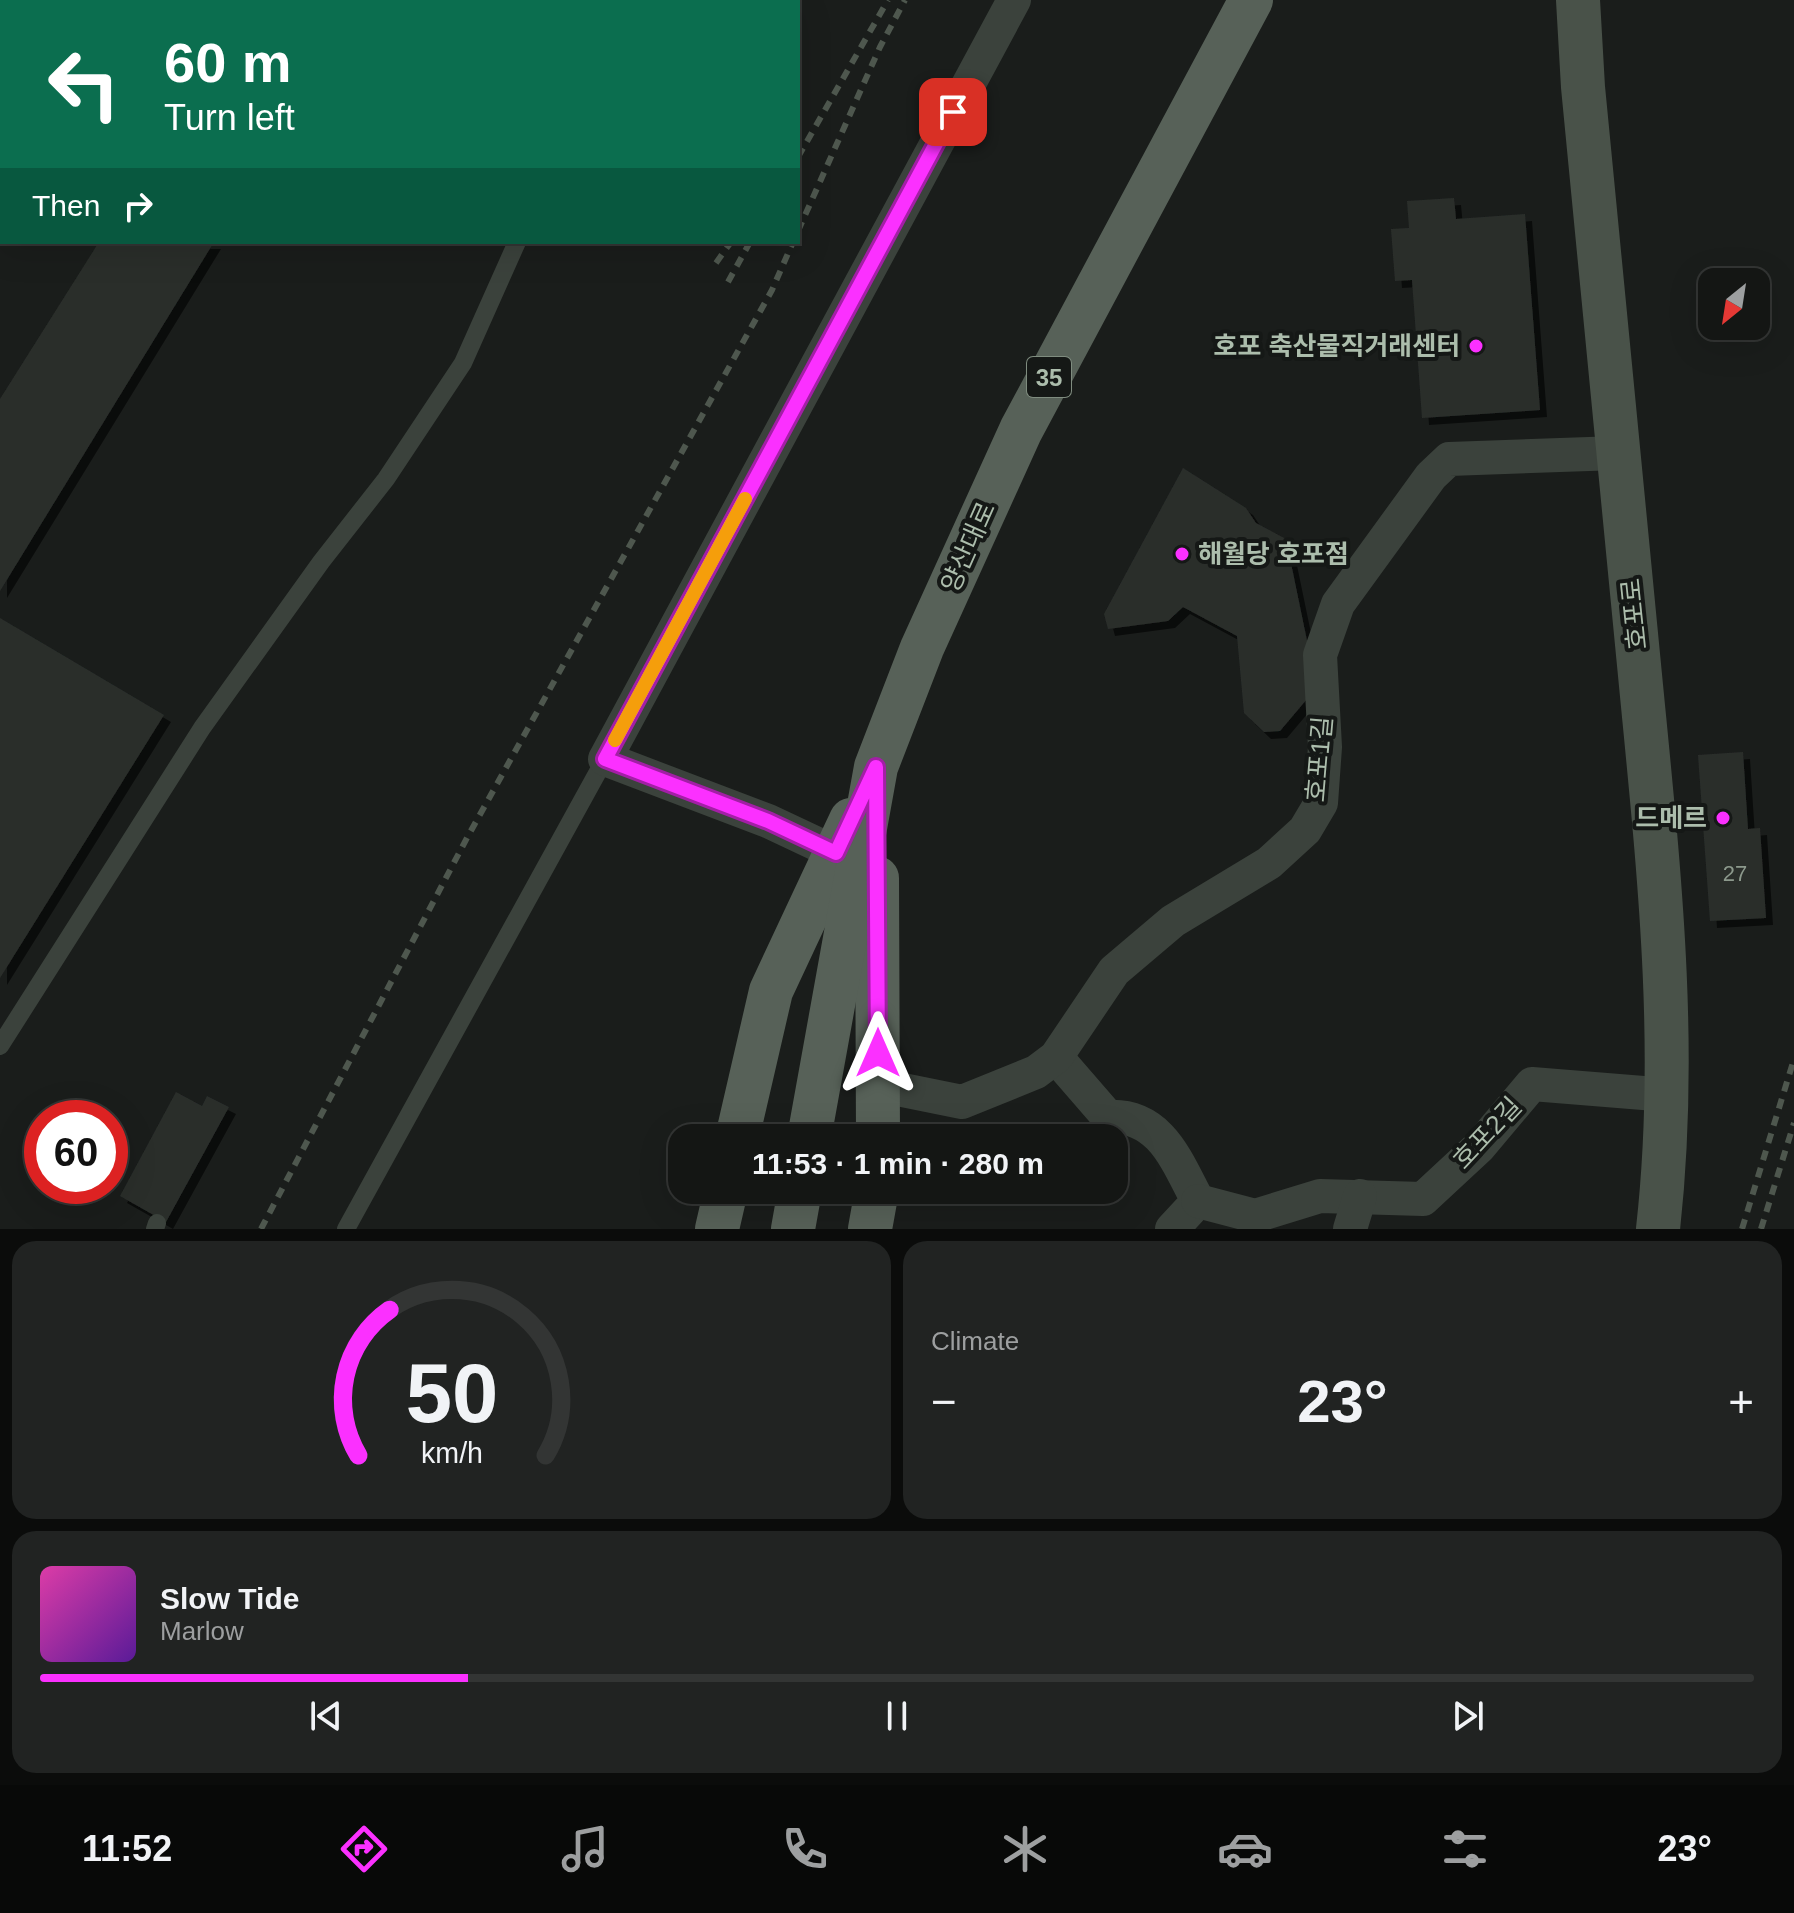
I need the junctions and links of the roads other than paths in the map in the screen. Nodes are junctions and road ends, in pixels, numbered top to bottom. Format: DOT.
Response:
graph roads {
  1 [pos="1014,0"];
  2 [pos="1251,0"];
  3 [pos="1578,0"];
  4 [pos="516,244"];
  5 [pos="1618,453"];
  6 [pos="605,759"];
  7 [pos="876,767"];
  8 [pos="836,853"];
  9 [pos="0,1046"];
  10 [pos="1056,1057"];
  11 [pos="878,1085"];
  12 [pos="1668,1095"];
  13 [pos="740,1124"];
  14 [pos="812,1124"];
  15 [pos="878,1124"];
  16 [pos="1360,1196"];
  17 [pos="1198,1201"];
  18 [pos="723,1204"];
  19 [pos="797,1204"];
  20 [pos="874,1204"];
  21 [pos="346,1229"];
  22 [pos="717,1229"];
  23 [pos="793,1229"];
  24 [pos="870,1229"];
  25 [pos="1172,1229"];
  26 [pos="1350,1229"];
  27 [pos="1658,1229"];
  1 -- 6 [label="street"];
  2 -- 7 [label="main road, 양산대로 / 35"];
  3 -- 5 [label="main road, 호포로"];
  4 -- 9 [label="lane"];
  5 -- 10 [label="street, 호포1길"];
  5 -- 12 [label="main road, 호포로"];
  6 -- 8 [label="street"];
  6 -- 21 [label="lane"];
  7 -- 8 [label="main road, 35"];
  7 -- 11 [label="main road, 35"];
  7 -- 14 [label="main road, 양산대로 / 35"];
  8 -- 13 [label="main road, 35"];
  10 -- 11 [label="street, 호포1길"];
  10 -- 17 [label="street"];
  11 -- 15 [label="main road, 35"];
  12 -- 16 [label="street, 호포2길"];
  12 -- 27 [label="main road, 호포로"];
  16 -- 17 [label="street, 호포2길"];
  16 -- 26 [label="street"];
  17 -- 25 [label="street"];
  18 -- 22 [label="main road"];
  19 -- 23 [label="main road"];
  20 -- 24 [label="main road"];
}
